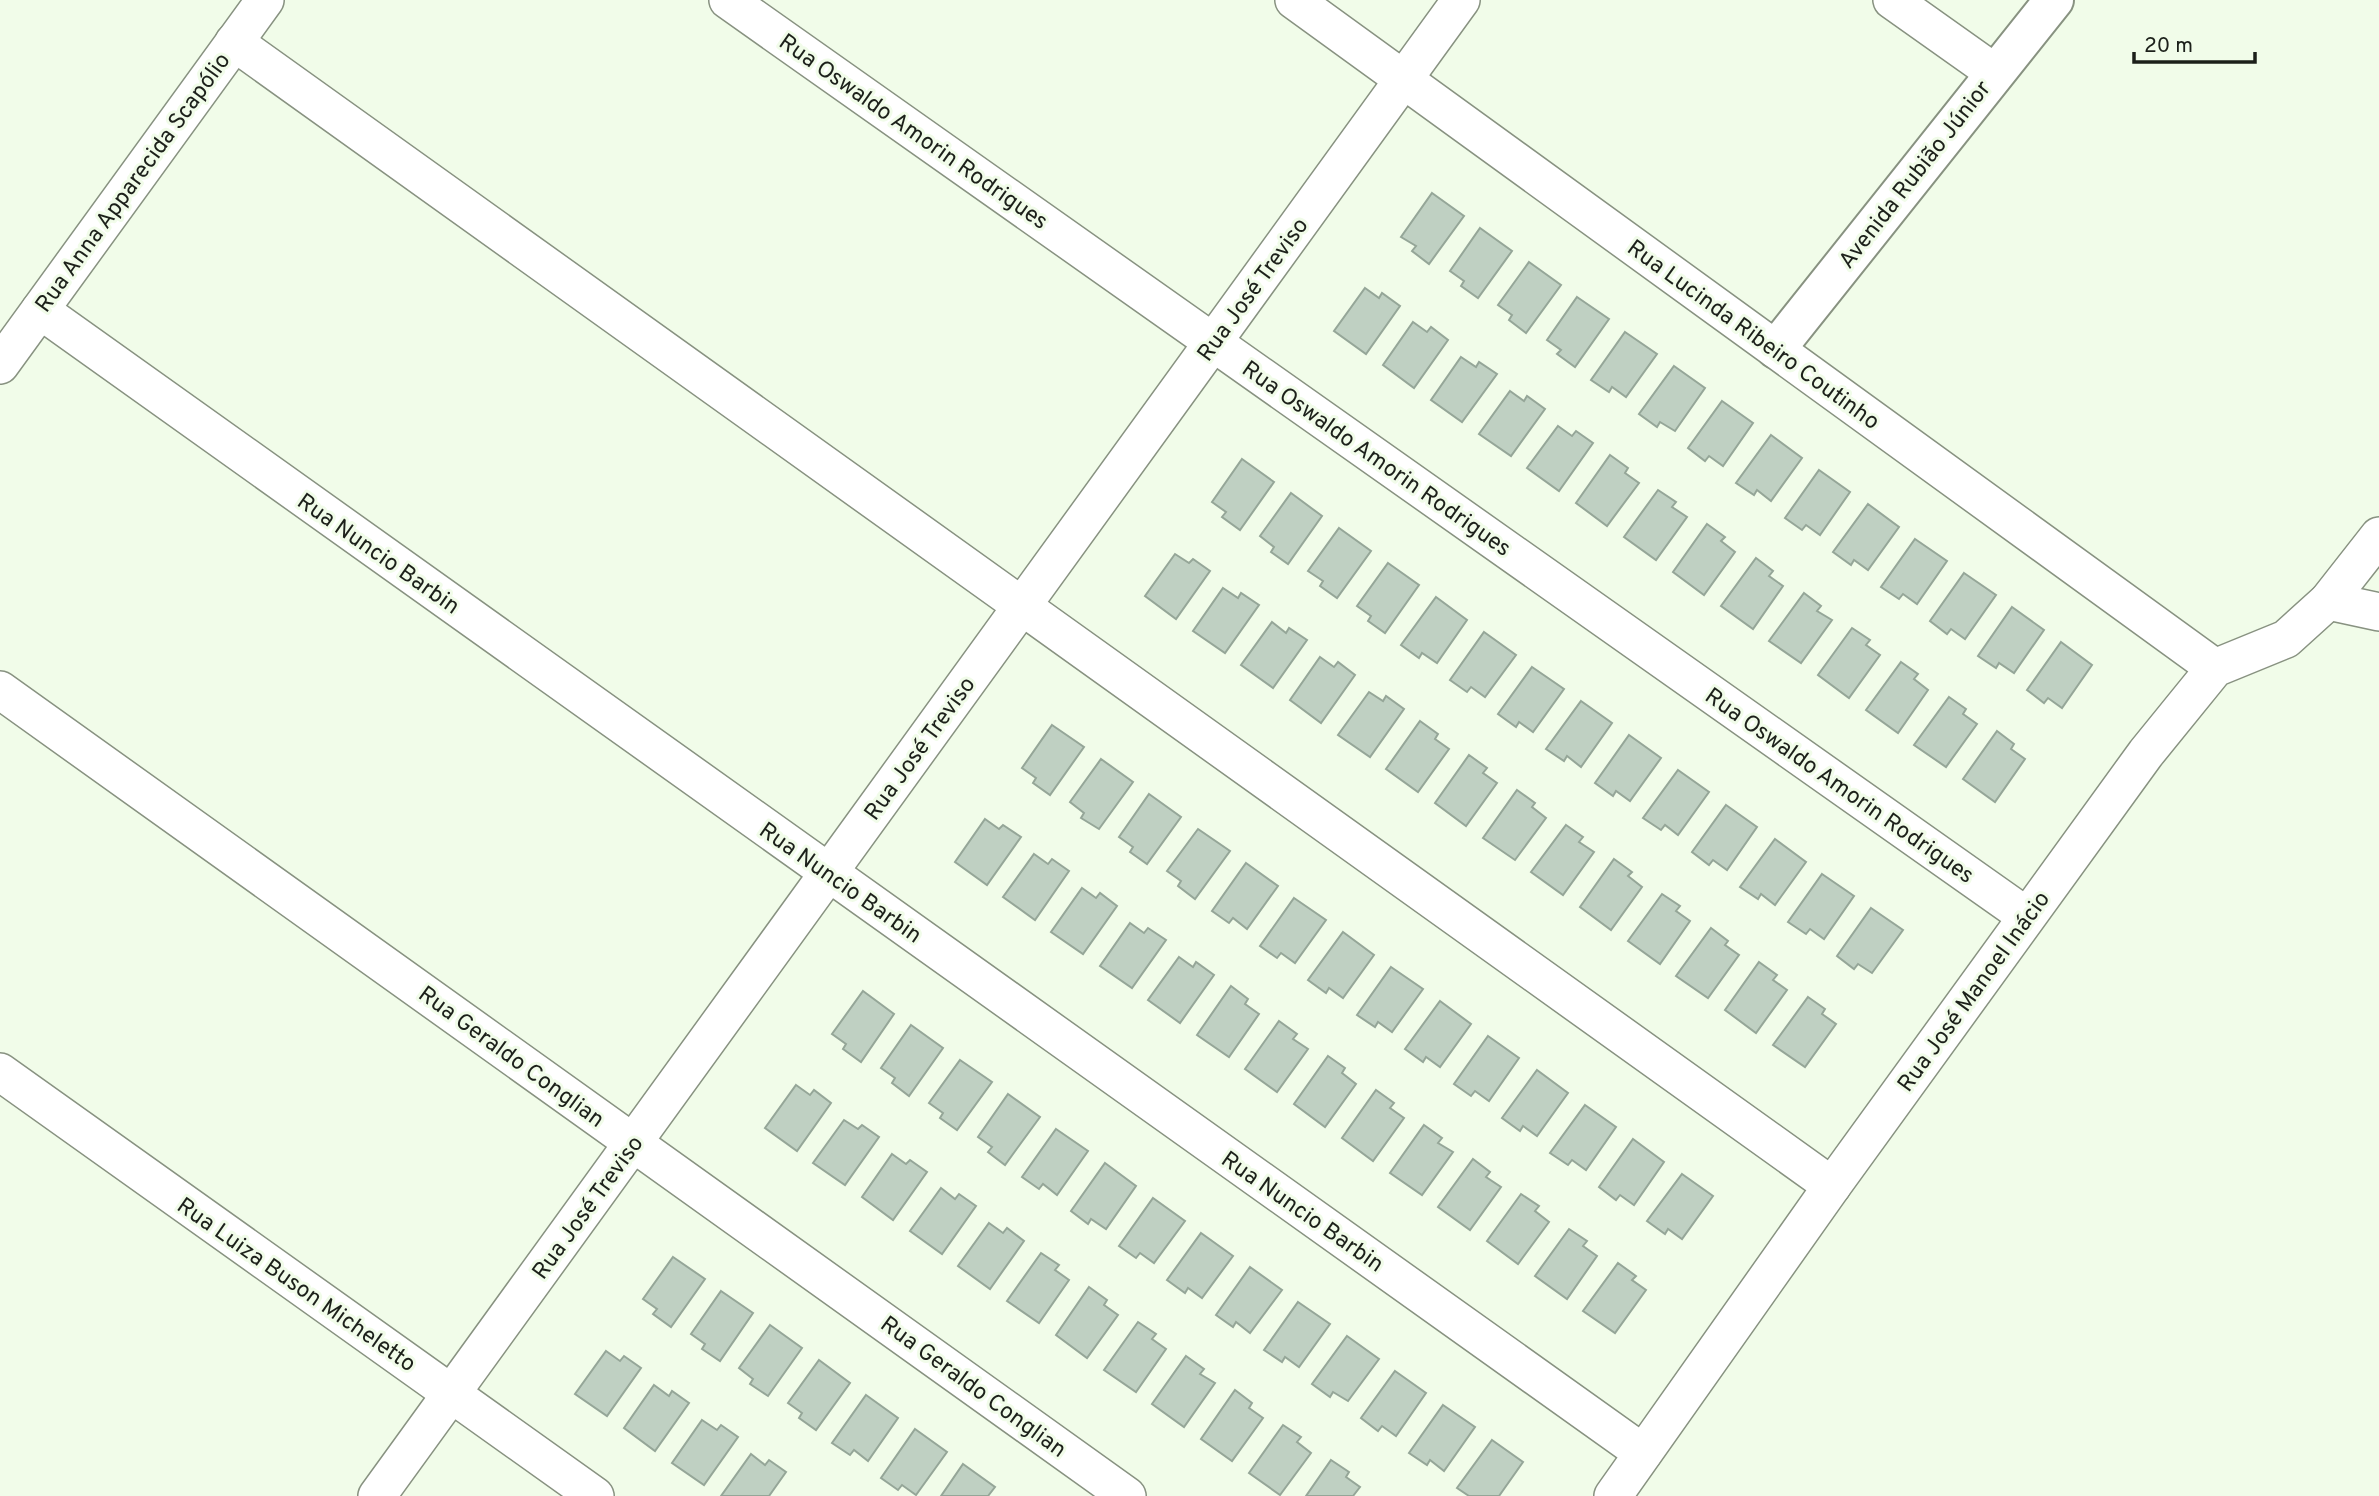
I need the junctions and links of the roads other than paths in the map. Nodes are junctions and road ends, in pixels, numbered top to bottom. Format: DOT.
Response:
graph roads {
  1 [pos="264,0"];
  2 [pos="728,0"];
  3 [pos="1294,0"];
  4 [pos="1461,0"];
  5 [pos="1892,0"];
  6 [pos="2054,0"];
  7 [pos="234,42"];
  8 [pos="1995,73"];
  9 [pos="1404,79"];
  10 [pos="40,310"];
  11 [pos="1214,343"];
  12 [pos="1776,349"];
  13 [pos="0,365"];
  14 [pos="2379,536"];
  15 [pos="2328,601"];
  16 [pos="1022,606"];
  17 [pos="2379,612"];
  18 [pos="2215,668"];
  19 [pos="0,690"];
  20 [pos="829,873"];
  21 [pos="2026,916"];
  22 [pos="0,1072"];
  23 [pos="633,1143"];
  24 [pos="1832,1186"];
  25 [pos="451,1394"];
  26 [pos="1643,1453"];
  27 [pos="377,1496"];
  28 [pos="595,1496"];
  29 [pos="1128,1496"];
  30 [pos="1613,1496"];
  1 -- 7 [label="street, Rua Anna Apparecida Scapólio"];
  2 -- 11 [label="street, Rua Oswaldo Amorin Rodrigues"];
  3 -- 9 [label="street, Rua Lucinda Ribeiro Coutinho"];
  4 -- 9 [label="street, Rua José Treviso"];
  5 -- 8 [label="street"];
  6 -- 8 [label="street, Avenida Rubião Júnior"];
  7 -- 10 [label="street, Rua Anna Apparecida Scapólio"];
  7 -- 16 [label="street"];
  8 -- 12 [label="street, Avenida Rubião Júnior"];
  9 -- 11 [label="street, Rua José Treviso"];
  9 -- 12 [label="street, Rua Lucinda Ribeiro Coutinho"];
  10 -- 13 [label="street, Rua Anna Apparecida Scapólio"];
  10 -- 20 [label="street, Rua Nuncio Barbin"];
  11 -- 16 [label="street, Rua José Treviso"];
  11 -- 21 [label="street, Rua Oswaldo Amorin Rodrigues"];
  12 -- 18 [label="street, Rua Lucinda Ribeiro Coutinho"];
  14 -- 15 [label="street, Rua José Manoel Inácio"];
  15 -- 17 [label="street"];
  15 -- 18 [label="street, Rua José Manoel Inácio"];
  16 -- 20 [label="street, Rua José Treviso"];
  16 -- 24 [label="street"];
  18 -- 21 [label="street, Rua José Manoel Inácio"];
  19 -- 23 [label="street, Rua Geraldo Conglian"];
  20 -- 23 [label="street, Rua José Treviso"];
  20 -- 26 [label="street, Rua Nuncio Barbin"];
  21 -- 24 [label="street, Rua José Manoel Inácio"];
  22 -- 25 [label="street, Rua Luiza Buson Micheletto"];
  23 -- 25 [label="street, Rua José Treviso"];
  23 -- 29 [label="street, Rua Geraldo Conglian"];
  24 -- 26 [label="street, Rua José Manoel Inácio"];
  25 -- 27 [label="street, Rua José Treviso"];
  25 -- 28 [label="street, Rua Luiza Buson Micheletto"];
  26 -- 30 [label="street, Rua José Manoel Inácio"];
}
